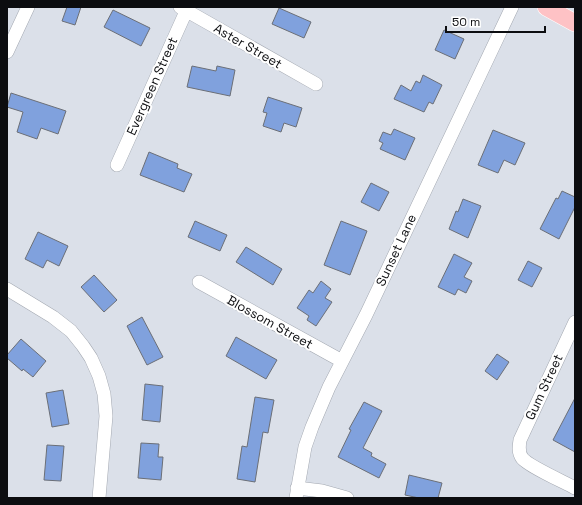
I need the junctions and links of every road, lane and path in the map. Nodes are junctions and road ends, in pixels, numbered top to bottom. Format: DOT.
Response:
graph roads {
  1 [pos="28,7"];
  2 [pos="512,7"];
  3 [pos="546,7"];
  4 [pos="184,8"];
  5 [pos="575,23"];
  6 [pos="7,52"];
  7 [pos="316,84"];
  8 [pos="117,165"];
  9 [pos="199,282"];
  10 [pos="7,290"];
  11 [pos="575,322"];
  12 [pos="342,361"];
  13 [pos="575,488"];
  14 [pos="297,493"];
  15 [pos="99,498"];
  16 [pos="347,498"];
  1 -- 6 [label="street"];
  2 -- 12 [label="street, Sunset Lane"];
  3 -- 5 [label="main road"];
  4 -- 7 [label="street, Aster Street"];
  4 -- 8 [label="street, Evergreen Street"];
  9 -- 12 [label="street, Blossom Street"];
  10 -- 15 [label="street"];
  11 -- 13 [label="street, Gum Street"];
  12 -- 14 [label="street, Sunset Lane"];
  14 -- 16 [label="street"];
}
